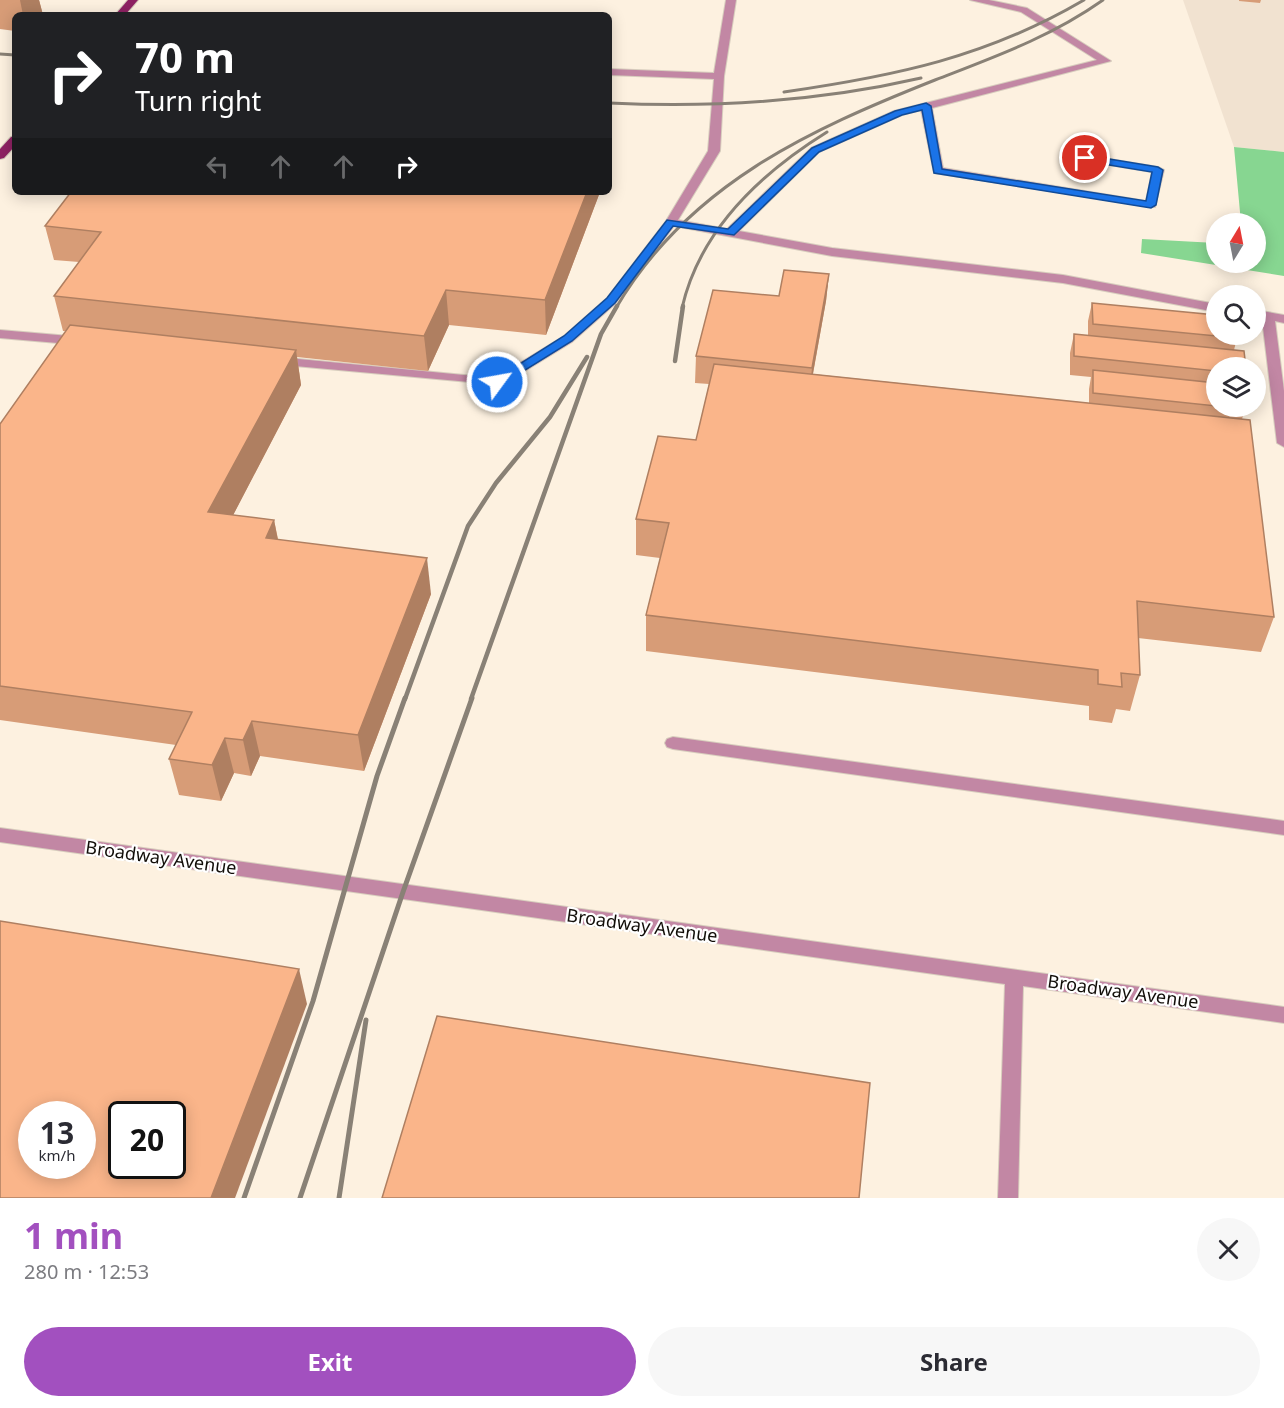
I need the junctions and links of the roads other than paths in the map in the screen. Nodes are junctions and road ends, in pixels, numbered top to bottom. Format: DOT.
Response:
graph roads {
  1 [pos="133,0"];
  2 [pos="731,0"];
  3 [pos="975,0"];
  4 [pos="1024,5"];
  5 [pos="123,12"];
  6 [pos="612,72"];
  7 [pos="719,76"];
  8 [pos="926,106"];
  9 [pos="12,142"];
  10 [pos="0,156"];
  11 [pos="1085,158"];
  12 [pos="671,222"];
  13 [pos="730,233"];
  14 [pos="1206,306"];
  15 [pos="1266,316"];
  16 [pos="1284,319"];
  17 [pos="0,334"];
  18 [pos="1266,338"];
  19 [pos="98,343"];
  20 [pos="262,359"];
  21 [pos="1284,443"];
  22 [pos="673,743"];
  23 [pos="1284,828"];
  24 [pos="0,835"];
  25 [pos="1014,977"];
  26 [pos="1284,1015"];
  27 [pos="1008,1198"];
  1 -- 5 [label="main road"];
  2 -- 7 [label="street"];
  3 -- 4 [label="street"];
  4 -- 8 [label="street"];
  6 -- 7 [label="street"];
  7 -- 12 [label="street"];
  8 -- 11 [label="street"];
  8 -- 13 [label="street"];
  9 -- 10 [label="main road"];
  12 -- 13 [label="street"];
  12 -- 20 [label="street"];
  13 -- 14 [label="street"];
  15 -- 16 [label="street"];
  17 -- 19 [label="street"];
  18 -- 21 [label="street"];
  22 -- 23 [label="street"];
  24 -- 25 [label="street, Broadway Avenue"];
  25 -- 26 [label="street, Broadway Avenue"];
  25 -- 27 [label="street"];
}
